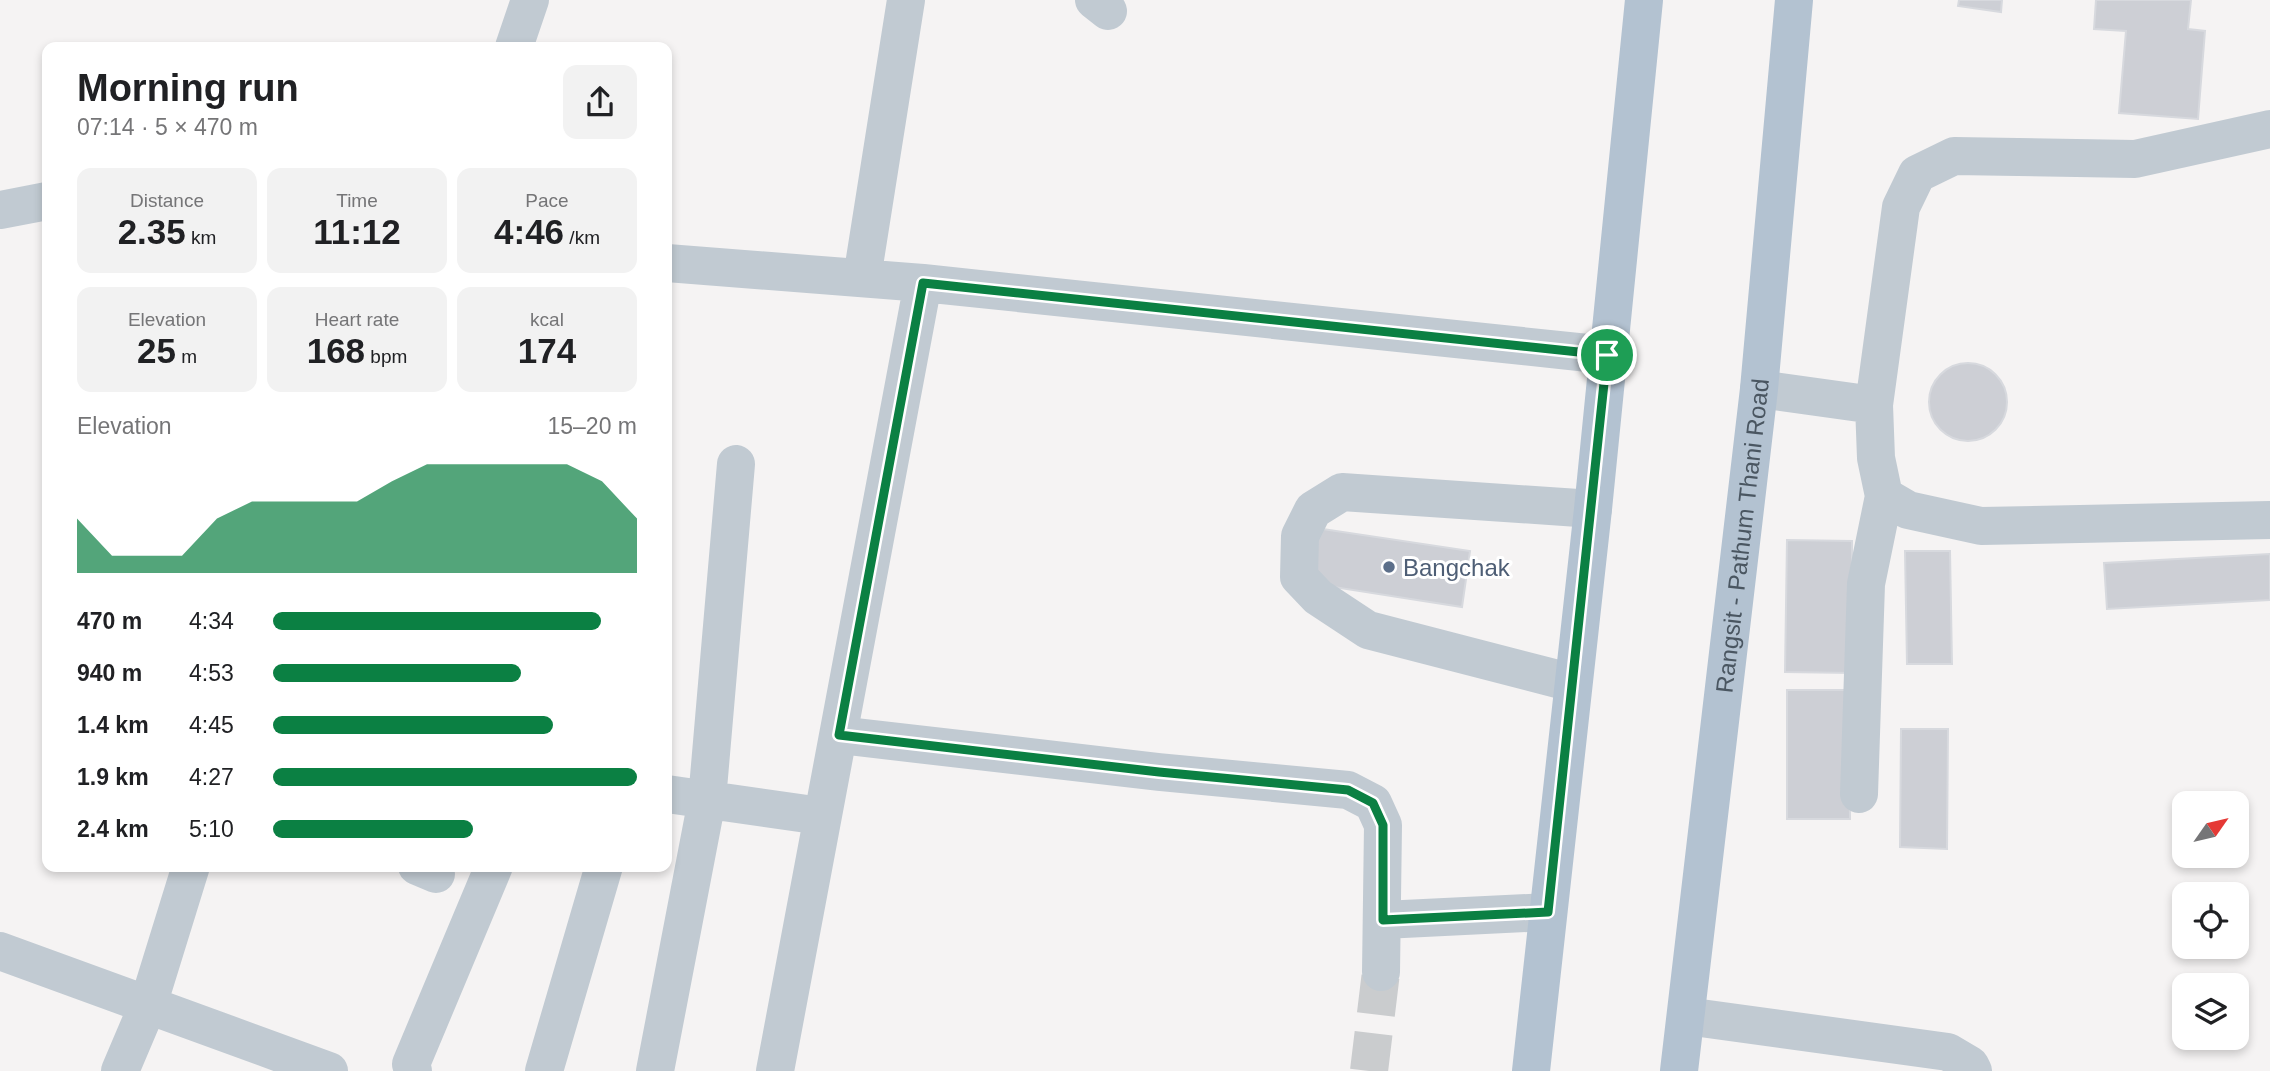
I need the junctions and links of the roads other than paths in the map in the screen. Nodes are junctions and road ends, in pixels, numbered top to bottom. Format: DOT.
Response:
graph roads {
  1 [pos="530,0"];
  2 [pos="906,0"];
  3 [pos="1644,0"];
  4 [pos="1794,0"];
  5 [pos="516,42"];
  6 [pos="2270,130"];
  7 [pos="42,202"];
  8 [pos="0,210"];
  9 [pos="672,262"];
  10 [pos="862,278"];
  11 [pos="923,283"];
  12 [pos="1607,355"];
  13 [pos="1759,389"];
  14 [pos="1874,405"];
  15 [pos="736,464"];
  16 [pos="1884,496"];
  17 [pos="1592,509"];
  18 [pos="2270,520"];
  19 [pos="1573,683"];
  20 [pos="839,735"];
  21 [pos="1859,794"];
  22 [pos="672,795"];
  23 [pos="707,800"];
  24 [pos="821,816"];
  25 [pos="189,872"];
  26 [pos="491,872"];
  27 [pos="602,872"];
  28 [pos="1548,912"];
  29 [pos="1383,920"];
  30 [pos="0,951"];
  31 [pos="1381,972"];
  32 [pos="148,1005"];
  33 [pos="1686,1016"];
  34 [pos="120,1071"];
  35 [pos="329,1071"];
  36 [pos="413,1071"];
  37 [pos="544,1071"];
  38 [pos="655,1071"];
  39 [pos="775,1071"];
  40 [pos="1531,1071"];
  41 [pos="1679,1071"];
  42 [pos="1973,1071"];
  1 -- 5 [label="street"];
  2 -- 10 [label="street"];
  3 -- 12 [label="main road"];
  4 -- 13 [label="main road, Rangsit - Pathum Thani Road"];
  6 -- 14 [label="street"];
  7 -- 8 [label="street"];
  9 -- 10 [label="street"];
  10 -- 11 [label="street"];
  11 -- 12 [label="street"];
  11 -- 20 [label="street"];
  12 -- 17 [label="main road"];
  13 -- 14 [label="street"];
  13 -- 33 [label="main road, Rangsit - Pathum Thani Road"];
  14 -- 16 [label="street"];
  15 -- 23 [label="street"];
  16 -- 18 [label="street"];
  16 -- 21 [label="street"];
  17 -- 19 [label="main road"];
  17 -- 19 [label="street"];
  19 -- 28 [label="main road"];
  20 -- 24 [label="street"];
  20 -- 29 [label="street"];
  22 -- 23 [label="street"];
  23 -- 24 [label="street"];
  23 -- 38 [label="street"];
  24 -- 39 [label="street"];
  25 -- 32 [label="street"];
  26 -- 36 [label="street"];
  27 -- 37 [label="street"];
  28 -- 29 [label="street"];
  28 -- 40 [label="main road"];
  29 -- 31 [label="street"];
  30 -- 32 [label="street"];
  32 -- 34 [label="street"];
  32 -- 35 [label="street"];
  33 -- 41 [label="main road, Rangsit - Pathum Thani Road"];
  33 -- 42 [label="street"];
}
